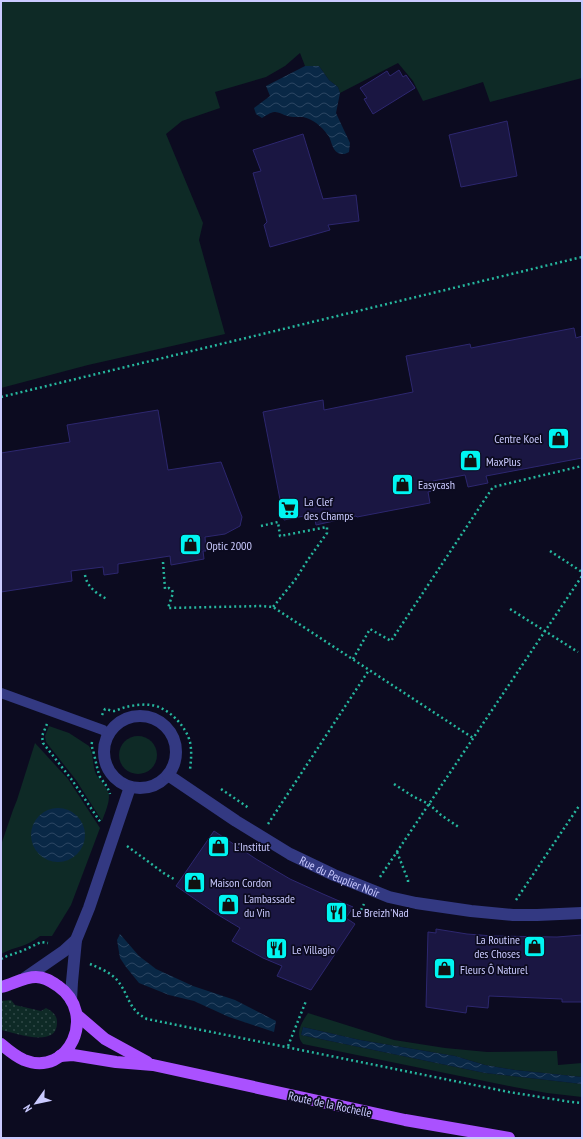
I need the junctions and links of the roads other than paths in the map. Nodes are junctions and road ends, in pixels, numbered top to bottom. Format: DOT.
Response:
graph roads {
  1 [pos="1,693"];
  2 [pos="108,735"];
  3 [pos="168,775"];
  4 [pos="130,787"];
  5 [pos="582,913"];
  6 [pos="76,940"];
  7 [pos="25,978"];
  8 [pos="1,987"];
  9 [pos="71,1000"];
  10 [pos="77,1015"];
  11 [pos="1,1044"];
  12 [pos="60,1056"];
  13 [pos="153,1065"];
  14 [pos="509,1138"];
  1 -- 2 [label="lane"];
  2 -- 3 [label="street"];
  2 -- 4 [label="street"];
  3 -- 4 [label="street"];
  3 -- 5 [label="street, Rue du Peuplier Noir"];
  4 -- 6 [label="street"];
  6 -- 7 [label="street"];
  6 -- 9 [label="street"];
  7 -- 8 [label="main road, Route de la Rochelle"];
  7 -- 9 [label="main road, Route de la Rochelle"];
  9 -- 10 [label="main road, Route de la Rochelle"];
  10 -- 12 [label="main road, Route de la Rochelle"];
  10 -- 13 [label="main road, Route de la Rochelle"];
  11 -- 12 [label="main road, Route de la Rochelle"];
  12 -- 13 [label="main road, Route de la Rochelle"];
  13 -- 14 [label="main road, Route de la Rochelle"];
}
